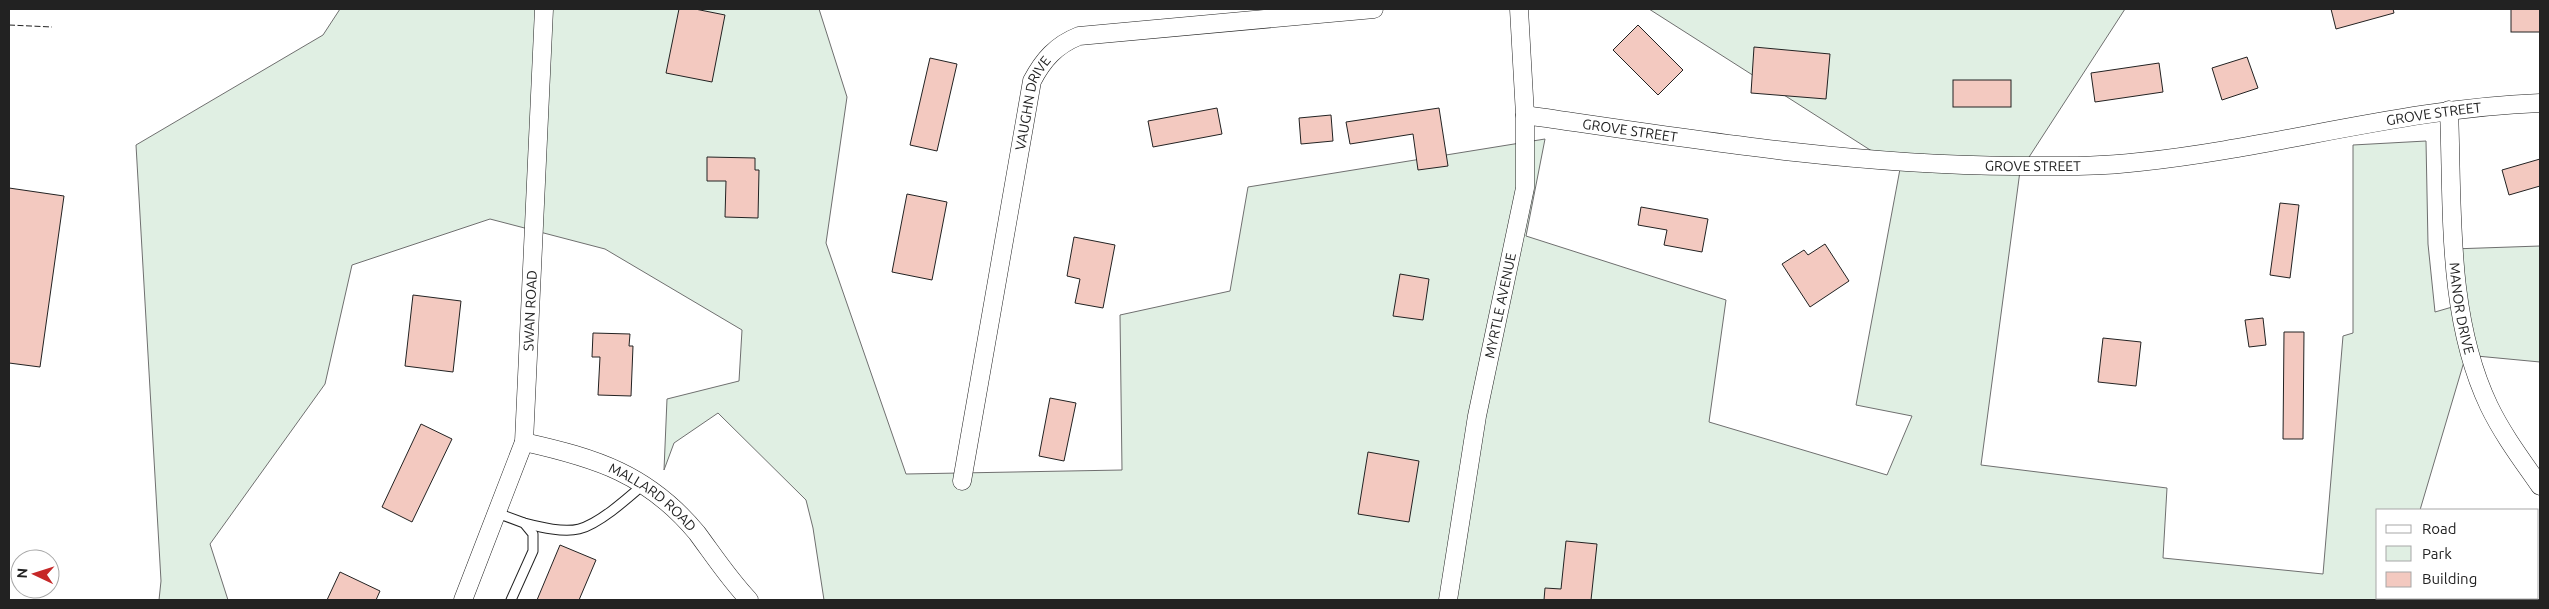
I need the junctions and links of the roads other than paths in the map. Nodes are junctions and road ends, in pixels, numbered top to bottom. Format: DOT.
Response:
graph roads {
  1 [pos="544,9"];
  2 [pos="1374,9"];
  3 [pos="1519,9"];
  4 [pos="2540,103"];
  5 [pos="2449,110"];
  6 [pos="1525,115"];
  7 [pos="524,442"];
  8 [pos="962,481"];
  9 [pos="644,484"];
  10 [pos="2540,486"];
  11 [pos="497,513"];
  12 [pos="524,523"];
  13 [pos="463,600"];
  14 [pos="511,600"];
  15 [pos="748,600"];
  16 [pos="1448,600"];
  1 -- 7 [label="street, SWAN ROAD"];
  2 -- 8 [label="street, VAUGHN DRIVE"];
  3 -- 6 [label="street, MYRTLE AVENUE"];
  4 -- 5 [label="street, GROVE STREET"];
  5 -- 6 [label="street, GROVE STREET"];
  5 -- 10 [label="street, MANOR DRIVE"];
  6 -- 16 [label="street, MYRTLE AVENUE"];
  7 -- 9 [label="street, MALLARD ROAD"];
  7 -- 11 [label="street, SWAN ROAD"];
  9 -- 12 [label="lane"];
  9 -- 15 [label="street, MALLARD ROAD"];
  11 -- 12 [label="lane"];
  11 -- 13 [label="street, SWAN ROAD"];
  12 -- 14 [label="lane"];
}
